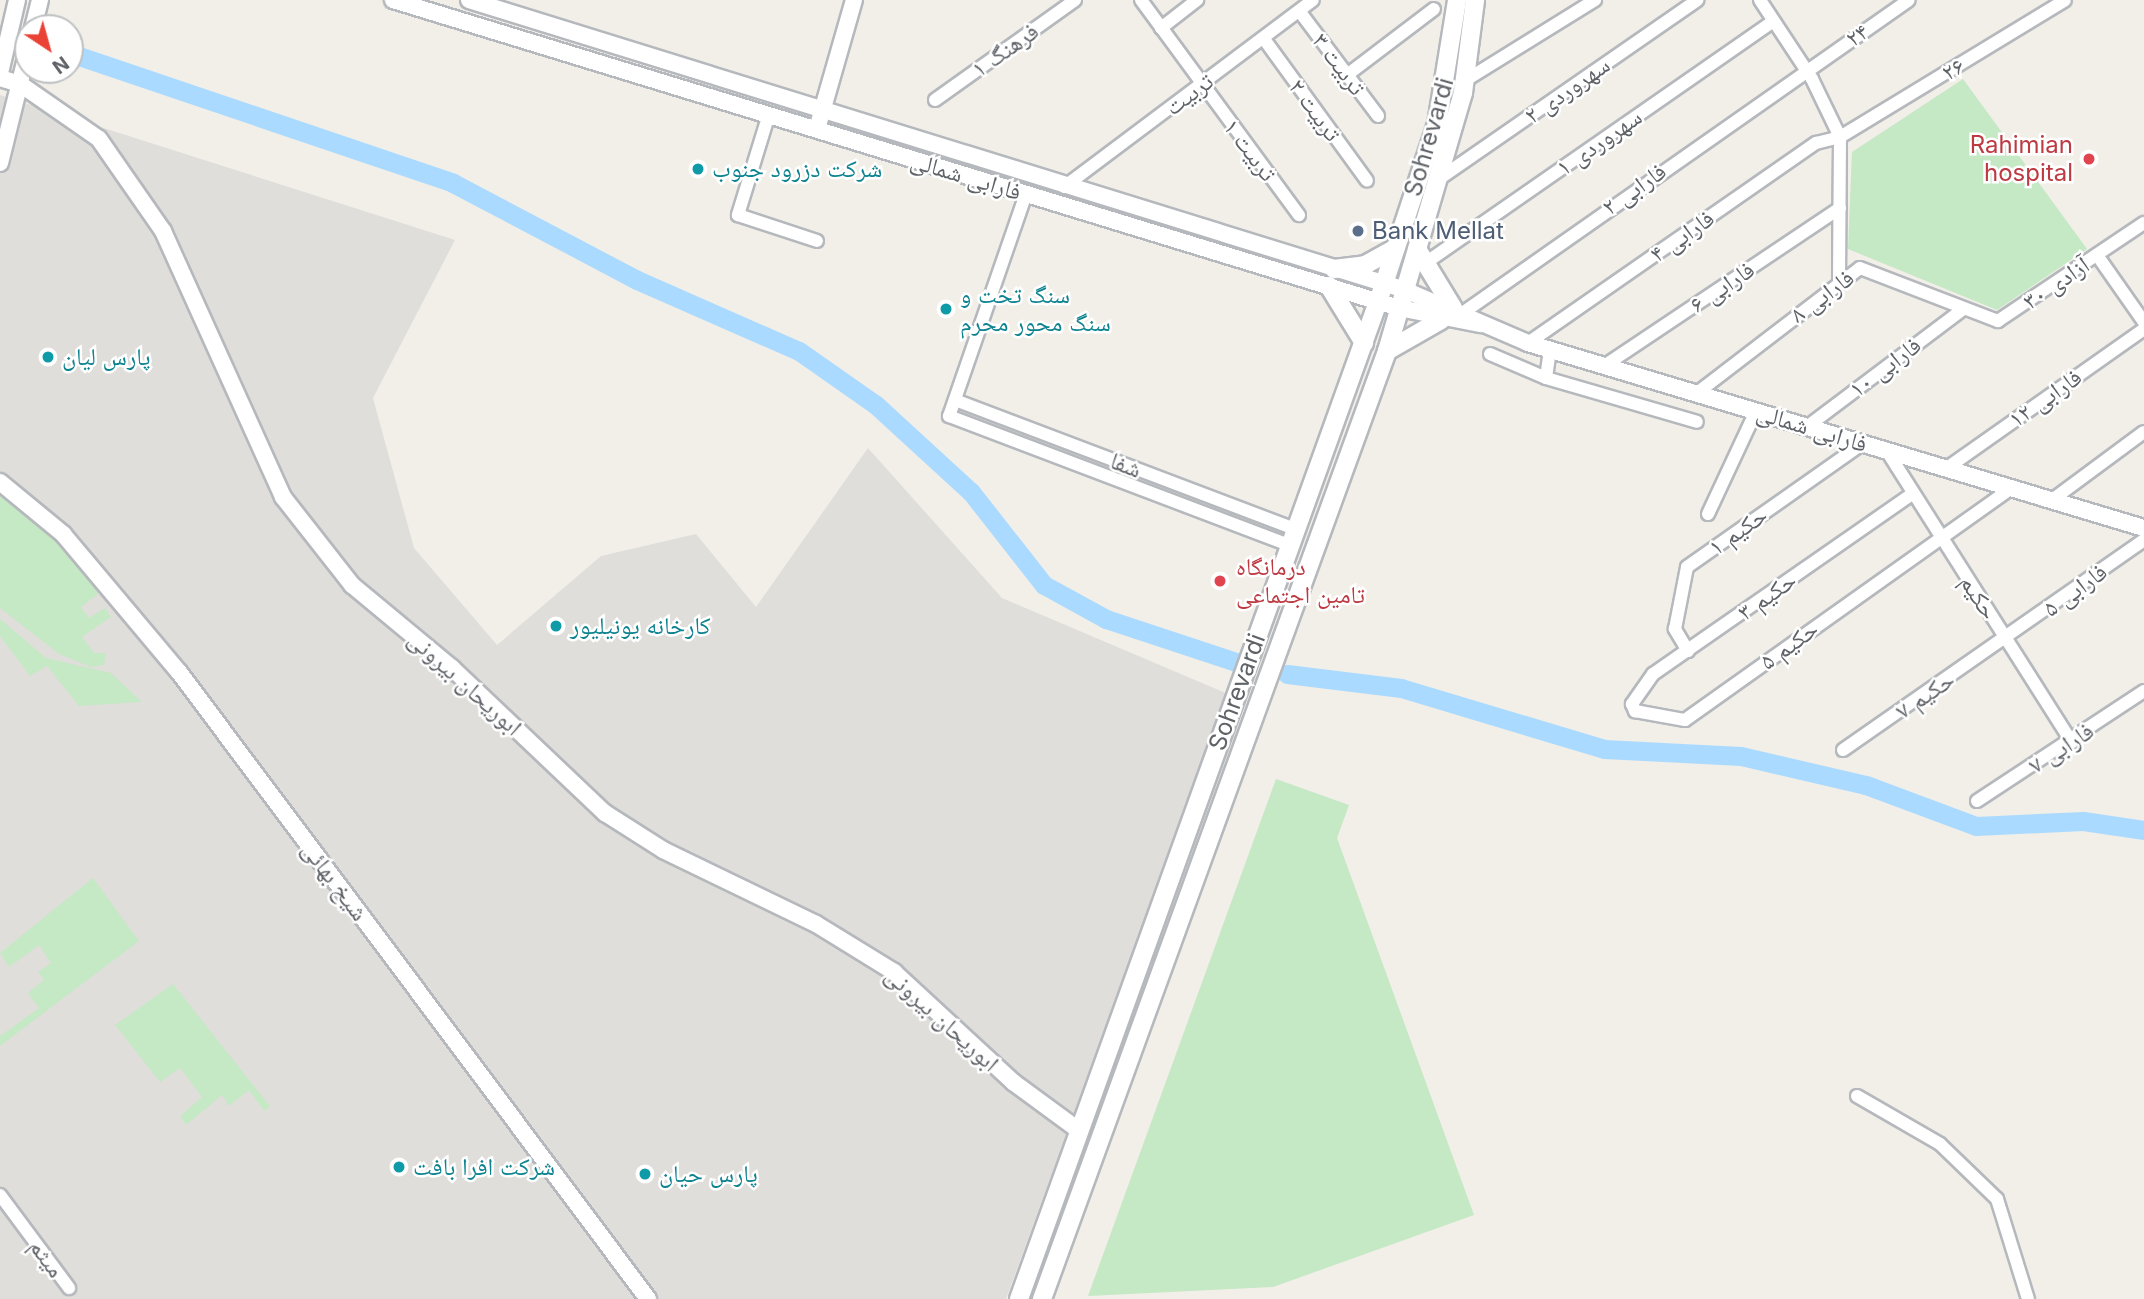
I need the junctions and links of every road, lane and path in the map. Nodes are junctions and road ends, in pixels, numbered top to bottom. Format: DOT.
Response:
graph roads {
  1 [pos="17,0"];
  2 [pos="393,0"];
  3 [pos="469,0"];
  4 [pos="854,0"];
  5 [pos="1075,0"];
  6 [pos="1141,0"];
  7 [pos="1197,0"];
  8 [pos="1313,0"];
  9 [pos="1457,0"];
  10 [pos="1475,0"];
  11 [pos="1595,0"];
  12 [pos="1697,0"];
  13 [pos="1760,0"];
  14 [pos="1909,0"];
  15 [pos="2065,0"];
  16 [pos="1433,9"];
  17 [pos="1300,12"];
  18 [pos="1773,21"];
  19 [pos="1161,27"];
  20 [pos="1264,38"];
  21 [pos="1805,69"];
  22 [pos="0,73"];
  23 [pos="1347,75"];
  24 [pos="1466,80"];
  25 [pos="20,84"];
  26 [pos="1202,85"];
  27 [pos="935,100"];
  28 [pos="822,113"];
  29 [pos="769,114"];
  30 [pos="1378,116"];
  31 [pos="817,130"];
  32 [pos="1839,137"];
  33 [pos="0,163"];
  34 [pos="1367,181"];
  35 [pos="1436,181"];
  36 [pos="1064,187"];
  37 [pos="1026,194"];
  38 [pos="1840,208"];
  39 [pos="1299,215"];
  40 [pos="2144,223"];
  41 [pos="817,241"];
  42 [pos="1396,248"];
  43 [pos="2097,255"];
  44 [pos="1421,257"];
  45 [pos="1325,276"];
  46 [pos="1839,280"];
  47 [pos="1384,284"];
  48 [pos="1405,290"];
  49 [pos="1378,302"];
  50 [pos="1399,309"];
  51 [pos="1963,309"];
  52 [pos="1453,313"];
  53 [pos="2144,322"];
  54 [pos="1482,324"];
  55 [pos="2144,329"];
  56 [pos="1364,343"];
  57 [pos="1528,344"];
  58 [pos="1550,350"];
  59 [pos="1387,351"];
  60 [pos="1489,354"];
  61 [pos="1604,366"];
  62 [pos="1546,378"];
  63 [pos="1697,393"];
  64 [pos="955,400"];
  65 [pos="1756,411"];
  66 [pos="1697,422"];
  67 [pos="1808,426"];
  68 [pos="2144,432"];
  69 [pos="1862,444"];
  70 [pos="1887,451"];
  71 [pos="1947,468"];
  72 [pos="0,482"];
  73 [pos="1169,482"];
  74 [pos="2011,488"];
  75 [pos="1912,494"];
  76 [pos="1163,497"];
  77 [pos="2052,500"];
  78 [pos="1708,514"];
  79 [pos="1273,521"];
  80 [pos="2144,528"];
  81 [pos="1267,537"];
  82 [pos="1939,537"];
  83 [pos="1294,538"];
  84 [pos="2144,540"];
  85 [pos="2007,640"];
  86 [pos="1688,651"];
  87 [pos="2144,691"];
  88 [pos="1632,707"];
  89 [pos="2072,742"];
  90 [pos="1843,750"];
  91 [pos="1977,801"];
  92 [pos="1857,1096"];
  93 [pos="1077,1129"];
  94 [pos="0,1195"];
  95 [pos="69,1288"];
  96 [pos="648,1299"];
  97 [pos="1019,1299"];
  98 [pos="1042,1299"];
  99 [pos="2028,1299"];
  1 -- 22 [label="street"];
  2 -- 29 [label="street, فارابی شمالی"];
  3 -- 28 [label="street, فارابی شمالی"];
  4 -- 28 [label="street"];
  5 -- 27 [label="street, فرهنگ ۱"];
  6 -- 19 [label="street, تربیت ۱"];
  7 -- 19 [label="street"];
  8 -- 17 [label="street, تربیت"];
  9 -- 42 [label="main road, Sohrevardi"];
  10 -- 24 [label="main road, Sohrevardi"];
  11 -- 24 [label="street"];
  12 -- 35 [label="street, سهروردی ۲"];
  13 -- 18 [label="street"];
  14 -- 21 [label="street, ۲۴"];
  15 -- 32 [label="street, ۲۶"];
  16 -- 23 [label="street"];
  17 -- 20 [label="street, تربیت"];
  17 -- 23 [label="street, تربیت ۳"];
  18 -- 21 [label="street"];
  18 -- 44 [label="street, سهروردی ۱"];
  19 -- 26 [label="street, تربیت ۱"];
  20 -- 26 [label="street, تربیت"];
  20 -- 34 [label="street, تربیت ۲"];
  21 -- 32 [label="street"];
  21 -- 52 [label="street, فارابی ۲"];
  23 -- 30 [label="street, تربیت ۳"];
  24 -- 35 [label="main road, Sohrevardi"];
  25 -- 33 [label="street"];
  25 -- 93 [label="street, ابوریحان بیرونی"];
  26 -- 36 [label="street, تربیت"];
  26 -- 39 [label="street, تربیت ۱"];
  28 -- 31 [label="street"];
  28 -- 36 [label="street, فارابی شمالی"];
  29 -- 31 [label="street, فارابی شمالی"];
  29 -- 41 [label="street"];
  31 -- 37 [label="street, فارابی شمالی"];
  32 -- 38 [label="street"];
  32 -- 57 [label="street, فارابی ۴"];
  35 -- 44 [label="main road, Sohrevardi"];
  36 -- 45 [label="street, فارابی شمالی"];
  37 -- 45 [label="street, فارابی شمالی"];
  37 -- 64 [label="street"];
  38 -- 46 [label="street"];
  38 -- 61 [label="street, فارابی ۶"];
  40 -- 43 [label="street, آزادی ۳۰"];
  42 -- 45 [label="main road"];
  42 -- 47 [label="main road, Sohrevardi"];
  43 -- 51 [label="street, آزادی ۳۰"];
  43 -- 53 [label="street"];
  44 -- 48 [label="main road, Sohrevardi"];
  44 -- 52 [label="main road"];
  45 -- 47 [label="street, فارابی شمالی"];
  45 -- 49 [label="street, فارابی شمالی"];
  45 -- 56 [label="main road"];
  46 -- 51 [label="street, فارابی ۸"];
  46 -- 63 [label="street, فارابی ۸"];
  47 -- 48 [label="street, فارابی شمالی"];
  47 -- 49 [label="main road, Sohrevardi"];
  48 -- 50 [label="main road, Sohrevardi"];
  48 -- 52 [label="street, فارابی شمالی"];
  49 -- 50 [label="street, فارابی شمالی"];
  49 -- 56 [label="main road, Sohrevardi"];
  50 -- 52 [label="street, فارابی شمالی"];
  50 -- 59 [label="main road, Sohrevardi"];
  51 -- 67 [label="street, فارابی ۱۰"];
  52 -- 54 [label="street, فارابی شمالی"];
  52 -- 54 [label="street, فارابی شمالی"];
  52 -- 59 [label="main road"];
  54 -- 57 [label="street, فارابی شمالی"];
  55 -- 71 [label="street, فارابی ۱۲"];
  56 -- 83 [label="main road, Sohrevardi"];
  57 -- 58 [label="street, فارابی شمالی"];
  58 -- 61 [label="street, فارابی شمالی"];
  58 -- 62 [label="street"];
  59 -- 98 [label="main road, Sohrevardi"];
  60 -- 62 [label="street"];
  61 -- 63 [label="street, فارابی شمالی"];
  62 -- 66 [label="street"];
  63 -- 65 [label="street, فارابی شمالی"];
  64 -- 73 [label="street, شفا"];
  64 -- 76 [label="street, شفا"];
  65 -- 67 [label="street, فارابی شمالی"];
  65 -- 78 [label="street"];
  67 -- 69 [label="street, فارابی شمالی"];
  68 -- 77 [label="street"];
  69 -- 70 [label="street, فارابی شمالی"];
  69 -- 86 [label="street, حکیم ۱"];
  70 -- 71 [label="street, فارابی شمالی"];
  70 -- 75 [label="street, حکیم"];
  71 -- 74 [label="street, فارابی شمالی"];
  72 -- 96 [label="street, شیخ بهائی"];
  73 -- 76 [label="street"];
  73 -- 79 [label="street, شفا"];
  74 -- 77 [label="street, فارابی شمالی"];
  74 -- 82 [label="street, حکیم ۵"];
  75 -- 82 [label="street, حکیم"];
  75 -- 86 [label="street, حکیم ۳"];
  76 -- 81 [label="street, شفا"];
  77 -- 80 [label="street, فارابی شمالی"];
  79 -- 81 [label="street"];
  79 -- 83 [label="street, شفا"];
  81 -- 83 [label="street, شفا"];
  82 -- 85 [label="street, حکیم"];
  82 -- 88 [label="street, حکیم ۵"];
  83 -- 93 [label="main road, Sohrevardi"];
  84 -- 85 [label="street, فارابی ۵"];
  85 -- 89 [label="street, حکیم"];
  85 -- 90 [label="street, حکیم ۷"];
  86 -- 88 [label="street, حکیم ۳"];
  87 -- 89 [label="street, فارابی ۷"];
  89 -- 91 [label="street, فارابی ۷"];
  92 -- 99 [label="street"];
  93 -- 97 [label="main road, Sohrevardi"];
  94 -- 95 [label="street, میثم"];
}
